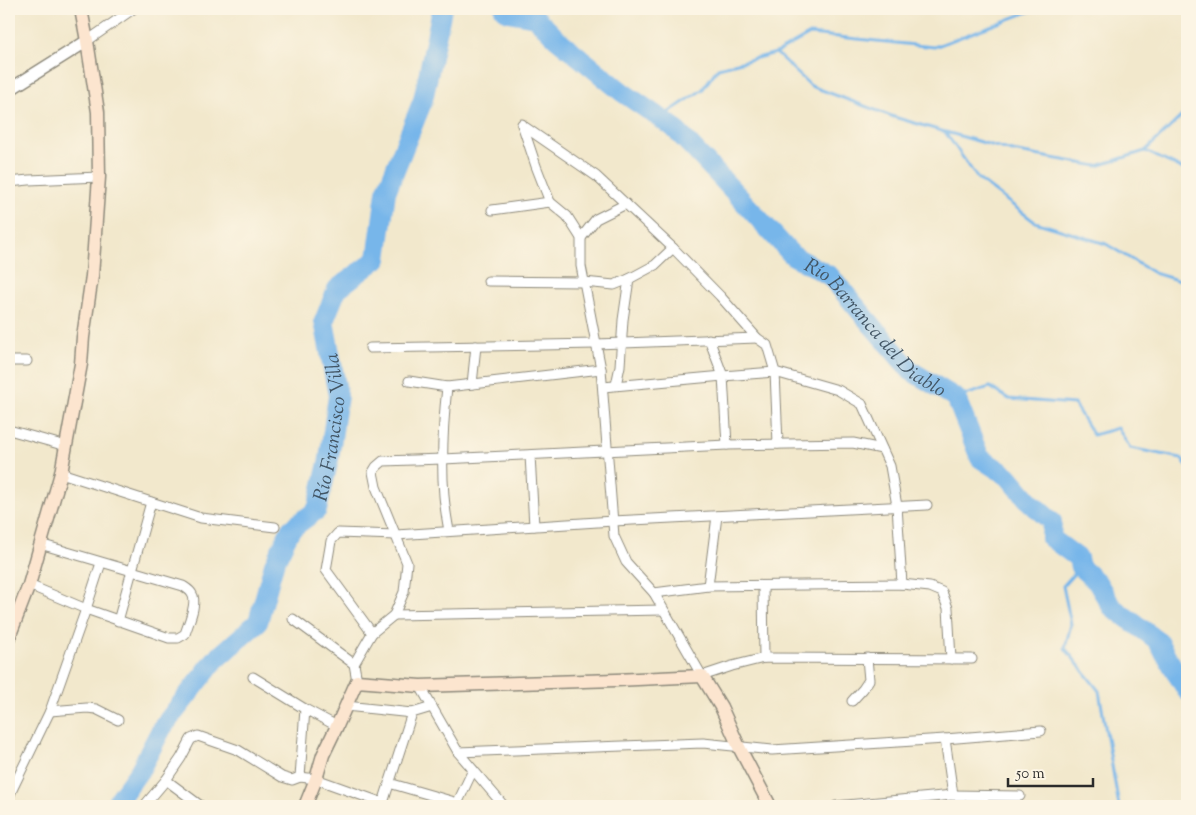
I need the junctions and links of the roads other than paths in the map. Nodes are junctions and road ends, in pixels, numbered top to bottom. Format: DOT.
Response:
graph roads {
  1 [pos="81,9"];
  2 [pos="133,9"];
  3 [pos="87,41"];
  4 [pos="9,90"];
  5 [pos="99,177"];
  6 [pos="9,182"];
  7 [pos="550,202"];
  8 [pos="626,204"];
  9 [pos="492,210"];
  10 [pos="581,238"];
  11 [pos="673,248"];
  12 [pos="629,279"];
  13 [pos="488,280"];
  14 [pos="584,282"];
  15 [pos="757,338"];
  16 [pos="709,340"];
  17 [pos="622,343"];
  18 [pos="596,344"];
  19 [pos="476,346"];
  20 [pos="370,348"];
  21 [pos="9,361"];
  22 [pos="27,361"];
  23 [pos="601,369"];
  24 [pos="774,372"];
  25 [pos="723,376"];
  26 [pos="409,381"];
  27 [pos="472,384"];
  28 [pos="616,385"];
  29 [pos="603,387"];
  30 [pos="447,388"];
  31 [pos="9,430"];
  32 [pos="778,444"];
  33 [pos="726,445"];
  34 [pos="66,446"];
  35 [pos="882,449"];
  36 [pos="608,451"];
  37 [pos="530,455"];
  38 [pos="443,459"];
  39 [pos="61,473"];
  40 [pos="151,502"];
  41 [pos="927,505"];
  42 [pos="897,506"];
  43 [pos="718,516"];
  44 [pos="613,521"];
  45 [pos="534,526"];
  46 [pos="275,527"];
  47 [pos="449,531"];
  48 [pos="396,536"];
  49 [pos="40,544"];
  50 [pos="101,562"];
  51 [pos="131,570"];
  52 [pos="902,584"];
  53 [pos="29,585"];
  54 [pos="708,586"];
  55 [pos="763,586"];
  56 [pos="654,593"];
  57 [pos="86,609"];
  58 [pos="663,610"];
  59 [pos="394,614"];
  60 [pos="293,620"];
  61 [pos="118,621"];
  62 [pos="372,633"];
  63 [pos="9,637"];
  64 [pos="764,658"];
  65 [pos="867,658"];
  66 [pos="951,658"];
  67 [pos="972,659"];
  68 [pos="354,664"];
  69 [pos="702,676"];
  70 [pos="253,677"];
  71 [pos="357,681"];
  72 [pos="420,686"];
  73 [pos="852,701"];
  74 [pos="346,706"];
  75 [pos="432,707"];
  76 [pos="305,709"];
  77 [pos="50,711"];
  78 [pos="412,713"];
  79 [pos="118,720"];
  80 [pos="337,726"];
  81 [pos="1041,731"];
  82 [pos="945,739"];
  83 [pos="739,747"];
  84 [pos="458,752"];
  85 [pos="473,770"];
  86 [pos="300,777"];
  87 [pos="316,779"];
  88 [pos="166,780"];
  89 [pos="389,783"];
  90 [pos="953,795"];
  91 [pos="9,796"];
  92 [pos="1020,796"];
  93 [pos="457,804"];
  94 [pos="382,805"];
  95 [pos="144,806"];
  96 [pos="201,806"];
  97 [pos="305,806"];
  98 [pos="504,806"];
  99 [pos="770,806"];
  100 [pos="836,806"];
  1 -- 3 [label="main road"];
  2 -- 3 [label="street"];
  3 -- 4 [label="street"];
  3 -- 5 [label="main road"];
  5 -- 6 [label="street"];
  5 -- 34 [label="main road"];
  7 -- 8 [label="street"];
  7 -- 9 [label="street"];
  7 -- 10 [label="street"];
  8 -- 10 [label="street"];
  8 -- 11 [label="street"];
  10 -- 14 [label="street"];
  11 -- 12 [label="street"];
  11 -- 15 [label="street"];
  12 -- 14 [label="street"];
  12 -- 17 [label="street"];
  13 -- 14 [label="street"];
  14 -- 18 [label="street"];
  15 -- 16 [label="street"];
  15 -- 24 [label="street"];
  16 -- 17 [label="street"];
  16 -- 25 [label="street"];
  17 -- 18 [label="street"];
  17 -- 28 [label="street"];
  18 -- 19 [label="street"];
  18 -- 23 [label="street"];
  19 -- 20 [label="street"];
  19 -- 27 [label="street"];
  21 -- 22 [label="street"];
  23 -- 27 [label="street"];
  23 -- 29 [label="street"];
  24 -- 25 [label="street"];
  24 -- 32 [label="street"];
  24 -- 35 [label="street"];
  25 -- 28 [label="street"];
  25 -- 33 [label="street"];
  26 -- 30 [label="street"];
  27 -- 30 [label="street"];
  28 -- 29 [label="street"];
  29 -- 36 [label="street"];
  30 -- 38 [label="street"];
  31 -- 34 [label="street"];
  32 -- 33 [label="street"];
  32 -- 35 [label="street"];
  33 -- 36 [label="street"];
  34 -- 39 [label="main road"];
  35 -- 42 [label="street"];
  36 -- 37 [label="street"];
  36 -- 44 [label="street"];
  37 -- 38 [label="street"];
  37 -- 45 [label="street"];
  38 -- 47 [label="street"];
  38 -- 48 [label="street"];
  39 -- 40 [label="street"];
  39 -- 49 [label="main road"];
  40 -- 46 [label="street"];
  40 -- 51 [label="street"];
  41 -- 42 [label="street"];
  42 -- 43 [label="street"];
  42 -- 52 [label="street"];
  43 -- 44 [label="street"];
  43 -- 54 [label="street"];
  44 -- 45 [label="street"];
  44 -- 56 [label="street"];
  45 -- 47 [label="street"];
  47 -- 48 [label="street"];
  48 -- 59 [label="street"];
  48 -- 62 [label="street"];
  49 -- 50 [label="street"];
  49 -- 53 [label="main road"];
  50 -- 51 [label="street"];
  50 -- 57 [label="street"];
  51 -- 61 [label="street"];
  51 -- 61 [label="street"];
  52 -- 55 [label="street"];
  52 -- 66 [label="street"];
  53 -- 57 [label="street"];
  53 -- 63 [label="main road"];
  54 -- 55 [label="street"];
  54 -- 56 [label="street"];
  55 -- 64 [label="street"];
  56 -- 58 [label="street"];
  57 -- 61 [label="street"];
  57 -- 77 [label="street"];
  58 -- 59 [label="street"];
  58 -- 69 [label="street"];
  59 -- 62 [label="street"];
  60 -- 68 [label="street"];
  62 -- 68 [label="street"];
  64 -- 65 [label="street"];
  64 -- 69 [label="street"];
  65 -- 66 [label="street"];
  65 -- 73 [label="street"];
  66 -- 67 [label="street"];
  68 -- 71 [label="street"];
  69 -- 72 [label="main road"];
  69 -- 83 [label="main road"];
  70 -- 76 [label="street"];
  71 -- 72 [label="main road"];
  71 -- 74 [label="main road"];
  72 -- 75 [label="street"];
  74 -- 78 [label="street"];
  74 -- 80 [label="main road"];
  75 -- 78 [label="street"];
  75 -- 84 [label="street"];
  76 -- 80 [label="street"];
  76 -- 86 [label="street"];
  77 -- 79 [label="street"];
  77 -- 91 [label="street"];
  78 -- 89 [label="street"];
  80 -- 87 [label="main road"];
  81 -- 82 [label="street"];
  82 -- 83 [label="street"];
  82 -- 90 [label="street"];
  83 -- 84 [label="street"];
  83 -- 99 [label="main road"];
  84 -- 85 [label="street"];
  85 -- 93 [label="street"];
  85 -- 98 [label="street"];
  86 -- 87 [label="street"];
  86 -- 88 [label="street"];
  87 -- 94 [label="street"];
  87 -- 97 [label="main road"];
  88 -- 95 [label="street"];
  88 -- 96 [label="street"];
  89 -- 93 [label="street"];
  89 -- 94 [label="street"];
  90 -- 92 [label="street"];
  90 -- 100 [label="street"];
}
